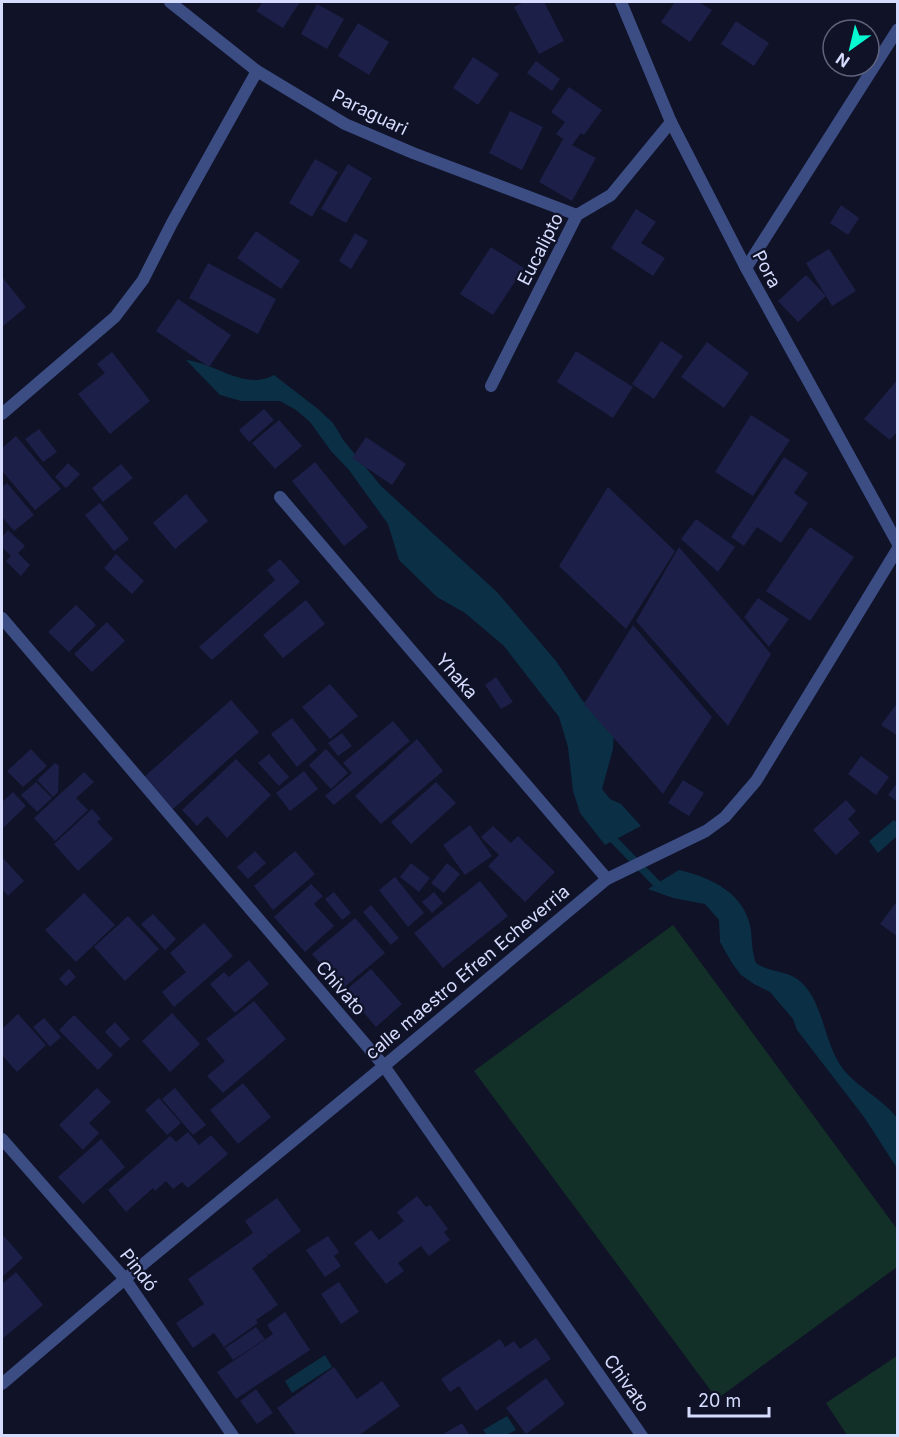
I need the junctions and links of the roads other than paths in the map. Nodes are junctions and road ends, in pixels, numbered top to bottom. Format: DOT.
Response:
graph roads {
  1 [pos="172,2"];
  2 [pos="621,2"];
  3 [pos="897,29"];
  4 [pos="257,71"];
  5 [pos="671,122"];
  6 [pos="577,215"];
  7 [pos="746,268"];
  8 [pos="491,386"];
  9 [pos="2,414"];
  10 [pos="280,497"];
  11 [pos="897,546"];
  12 [pos="2,618"];
  13 [pos="607,879"];
  14 [pos="384,1066"];
  15 [pos="2,1139"];
  16 [pos="125,1279"];
  17 [pos="2,1384"];
  18 [pos="233,1436"];
  19 [pos="642,1436"];
  1 -- 4 [label="street, Paraguari"];
  2 -- 5 [label="street, Pora"];
  3 -- 7 [label="street"];
  4 -- 6 [label="street, Paraguari"];
  4 -- 9 [label="street"];
  5 -- 6 [label="street, Eucalipto"];
  5 -- 7 [label="street, Pora"];
  6 -- 8 [label="street, Eucalipto"];
  7 -- 11 [label="street, Pora"];
  10 -- 13 [label="street, Yhaka"];
  11 -- 13 [label="street, calle maestro Efren Echeverria"];
  12 -- 14 [label="street, Chivato"];
  13 -- 14 [label="street, calle maestro Efren Echeverria"];
  14 -- 16 [label="street, calle maestro Efren Echeverria"];
  14 -- 19 [label="street, Chivato"];
  15 -- 16 [label="street, Pindó"];
  16 -- 17 [label="street, calle maestro Efren Echeverria"];
  16 -- 18 [label="street, Pindó"];
}
